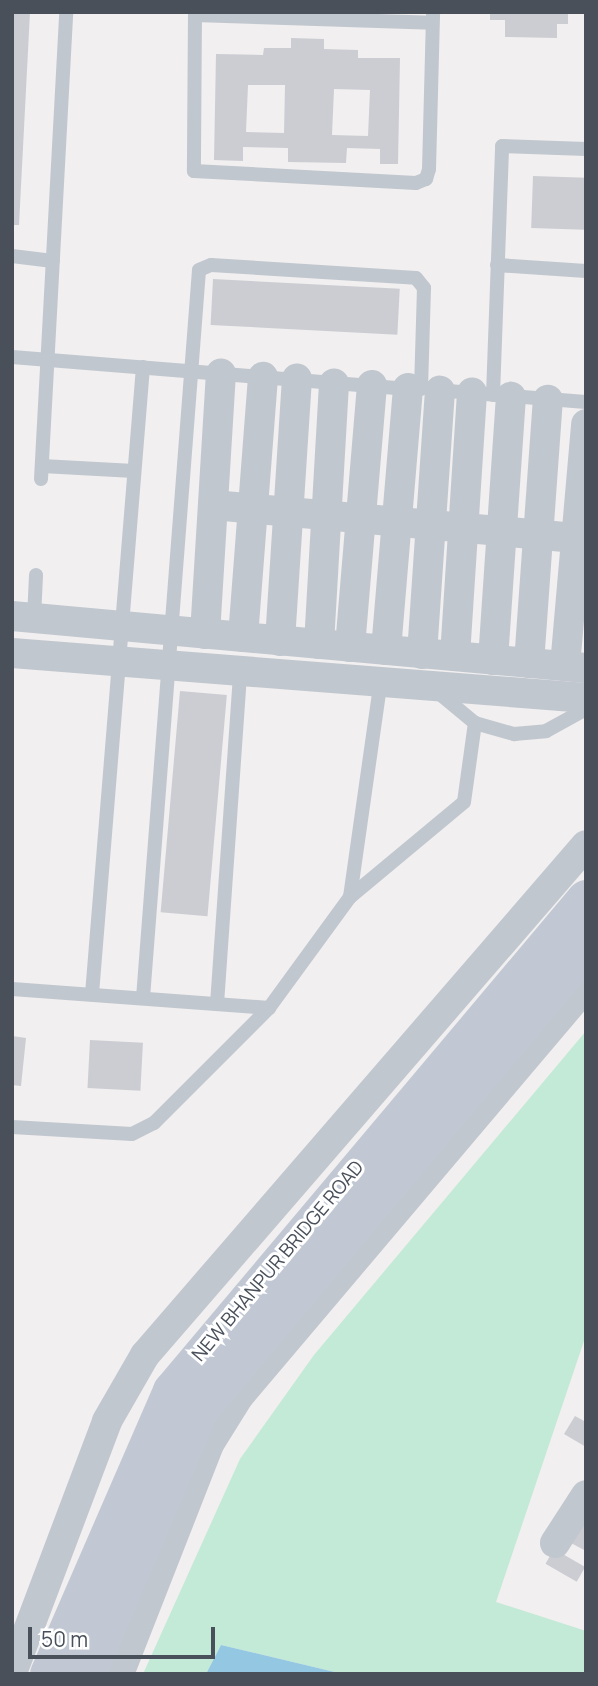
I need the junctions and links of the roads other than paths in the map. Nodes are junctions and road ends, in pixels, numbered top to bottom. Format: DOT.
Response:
graph roads {
  1 [pos="65,12"];
  2 [pos="195,14"];
  3 [pos="432,17"];
  4 [pos="586,149"];
  5 [pos="12,256"];
  6 [pos="52,261"];
  7 [pos="498,265"];
  8 [pos="586,271"];
  9 [pos="12,357"];
  10 [pos="48,360"];
  11 [pos="143,367"];
  12 [pos="188,371"];
  13 [pos="221,373"];
  14 [pos="262,377"];
  15 [pos="297,379"];
  16 [pos="334,383"];
  17 [pos="372,386"];
  18 [pos="423,389"];
  19 [pos="492,395"];
  20 [pos="548,400"];
  21 [pos="586,402"];
  22 [pos="586,424"];
  23 [pos="134,471"];
  24 [pos="213,505"];
  25 [pos="253,508"];
  26 [pos="288,511"];
  27 [pos="326,515"];
  28 [pos="360,518"];
  29 [pos="397,521"];
  30 [pos="431,525"];
  31 [pos="464,528"];
  32 [pos="502,531"];
  33 [pos="538,534"];
  34 [pos="581,538"];
  35 [pos="36,575"];
  36 [pos="23,617"];
  37 [pos="122,626"];
  38 [pos="170,631"];
  39 [pos="205,634"];
  40 [pos="243,637"];
  41 [pos="280,641"];
  42 [pos="318,644"];
  43 [pos="350,647"];
  44 [pos="386,650"];
  45 [pos="12,653"];
  46 [pos="422,653"];
  47 [pos="455,656"];
  48 [pos="493,660"];
  49 [pos="119,663"];
  50 [pos="529,663"];
  51 [pos="167,667"];
  52 [pos="575,667"];
  53 [pos="240,674"];
  54 [pos="380,685"];
  55 [pos="435,689"];
  56 [pos="586,698"];
  57 [pos="586,709"];
  58 [pos="475,723"];
  59 [pos="586,845"];
  60 [pos="350,897"];
  61 [pos="586,898"];
  62 [pos="586,948"];
  63 [pos="586,986"];
  64 [pos="12,989"];
  65 [pos="92,994"];
  66 [pos="143,999"];
  67 [pos="217,1004"];
  68 [pos="269,1008"];
  69 [pos="12,1128"];
  70 [pos="586,1495"];
  71 [pos="137,1511"];
  72 [pos="555,1543"];
  73 [pos="12,1672"];
  74 [pos="49,1674"];
  75 [pos="87,1674"];
  76 [pos="119,1674"];
  1 -- 6 [label="lane"];
  2 -- 3 [label="lane"];
  2 -- 3 [label="lane"];
  4 -- 7 [label="lane"];
  5 -- 6 [label="lane"];
  6 -- 10 [label="lane"];
  7 -- 8 [label="lane"];
  7 -- 19 [label="lane"];
  9 -- 10 [label="lane"];
  10 -- 11 [label="lane"];
  10 -- 23 [label="lane"];
  11 -- 12 [label="lane"];
  11 -- 23 [label="lane"];
  12 -- 13 [label="lane"];
  12 -- 18 [label="lane"];
  12 -- 38 [label="lane"];
  13 -- 14 [label="lane"];
  13 -- 24 [label="street"];
  14 -- 15 [label="lane"];
  14 -- 25 [label="street"];
  15 -- 16 [label="lane"];
  15 -- 26 [label="street"];
  16 -- 17 [label="lane"];
  16 -- 27 [label="street"];
  17 -- 18 [label="lane"];
  17 -- 28 [label="street"];
  18 -- 19 [label="lane"];
  18 -- 29 [label="street"];
  18 -- 30 [label="street"];
  19 -- 20 [label="lane"];
  19 -- 31 [label="street"];
  19 -- 32 [label="street"];
  20 -- 21 [label="lane"];
  20 -- 33 [label="street"];
  22 -- 34 [label="street"];
  23 -- 37 [label="lane"];
  24 -- 25 [label="street"];
  24 -- 39 [label="street"];
  25 -- 26 [label="street"];
  25 -- 40 [label="street"];
  26 -- 27 [label="street"];
  26 -- 41 [label="street"];
  27 -- 28 [label="street"];
  27 -- 42 [label="street"];
  28 -- 29 [label="street"];
  28 -- 43 [label="street"];
  29 -- 30 [label="street"];
  29 -- 44 [label="street"];
  30 -- 31 [label="street"];
  30 -- 46 [label="street"];
  31 -- 32 [label="street"];
  31 -- 47 [label="street"];
  32 -- 33 [label="street"];
  32 -- 48 [label="street"];
  33 -- 34 [label="street"];
  33 -- 50 [label="street"];
  34 -- 52 [label="street"];
  35 -- 36 [label="lane"];
  36 -- 37 [label="street"];
  37 -- 38 [label="street"];
  37 -- 49 [label="lane"];
  38 -- 39 [label="street"];
  38 -- 51 [label="lane"];
  39 -- 40 [label="street"];
  40 -- 41 [label="street"];
  41 -- 42 [label="street"];
  42 -- 43 [label="street"];
  43 -- 44 [label="street"];
  44 -- 46 [label="street"];
  45 -- 49 [label="street"];
  46 -- 47 [label="street"];
  47 -- 48 [label="street"];
  48 -- 50 [label="street"];
  49 -- 51 [label="street"];
  49 -- 65 [label="lane"];
  50 -- 52 [label="street"];
  51 -- 53 [label="street"];
  51 -- 66 [label="lane"];
  53 -- 54 [label="street"];
  53 -- 67 [label="lane"];
  54 -- 55 [label="street"];
  54 -- 60 [label="lane"];
  55 -- 56 [label="street"];
  55 -- 58 [label="lane"];
  57 -- 58 [label="lane"];
  58 -- 60 [label="lane"];
  59 -- 73 [label="street"];
  60 -- 68 [label="lane"];
  61 -- 71 [label="street, NEW BHANPUR BRIDGE ROAD"];
  62 -- 71 [label="street, NEW BHANPUR BRIDGE ROAD"];
  63 -- 76 [label="street"];
  64 -- 65 [label="lane"];
  65 -- 66 [label="lane"];
  66 -- 67 [label="lane"];
  67 -- 68 [label="lane"];
  68 -- 69 [label="lane"];
  70 -- 72 [label="street"];
  71 -- 74 [label="street, NEW BHANPUR BRIDGE ROAD"];
  71 -- 75 [label="street, NEW BHANPUR BRIDGE ROAD"];
}
